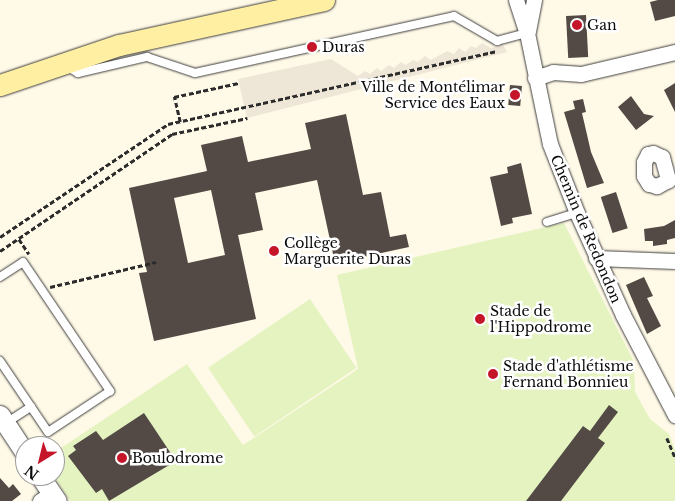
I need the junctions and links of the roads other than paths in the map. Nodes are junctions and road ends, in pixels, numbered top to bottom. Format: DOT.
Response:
graph roads {
  1 [pos="324,0"];
  2 [pos="516,0"];
  3 [pos="534,0"];
  4 [pos="527,32"];
  5 [pos="675,52"];
  6 [pos="60,63"];
  7 [pos="535,78"];
  8 [pos="0,84"];
  9 [pos="577,213"];
  10 [pos="547,222"];
  11 [pos="596,258"];
  12 [pos="675,261"];
  13 [pos="0,277"];
  14 [pos="0,361"];
  15 [pos="31,407"];
  16 [pos="675,415"];
  17 [pos="3,419"];
  18 [pos="15,438"];
  19 [pos="44,486"];
  20 [pos="49,498"];
  1 -- 6 [label="main road"];
  2 -- 4 [label="street, Chemin de Redondon"];
  3 -- 4 [label="street, Chemin de Redondon"];
  4 -- 6 [label="lane"];
  4 -- 7 [label="street, Chemin de Redondon"];
  5 -- 7 [label="street"];
  6 -- 8 [label="main road"];
  7 -- 9 [label="street, Chemin de Redondon"];
  9 -- 10 [label="lane"];
  9 -- 11 [label="street, Chemin de Redondon"];
  11 -- 12 [label="street"];
  11 -- 16 [label="street, Chemin de Redondon"];
  13 -- 15 [label="lane"];
  14 -- 15 [label="lane"];
  15 -- 17 [label="lane"];
  17 -- 18 [label="street"];
  19 -- 20 [label="street"];
}
